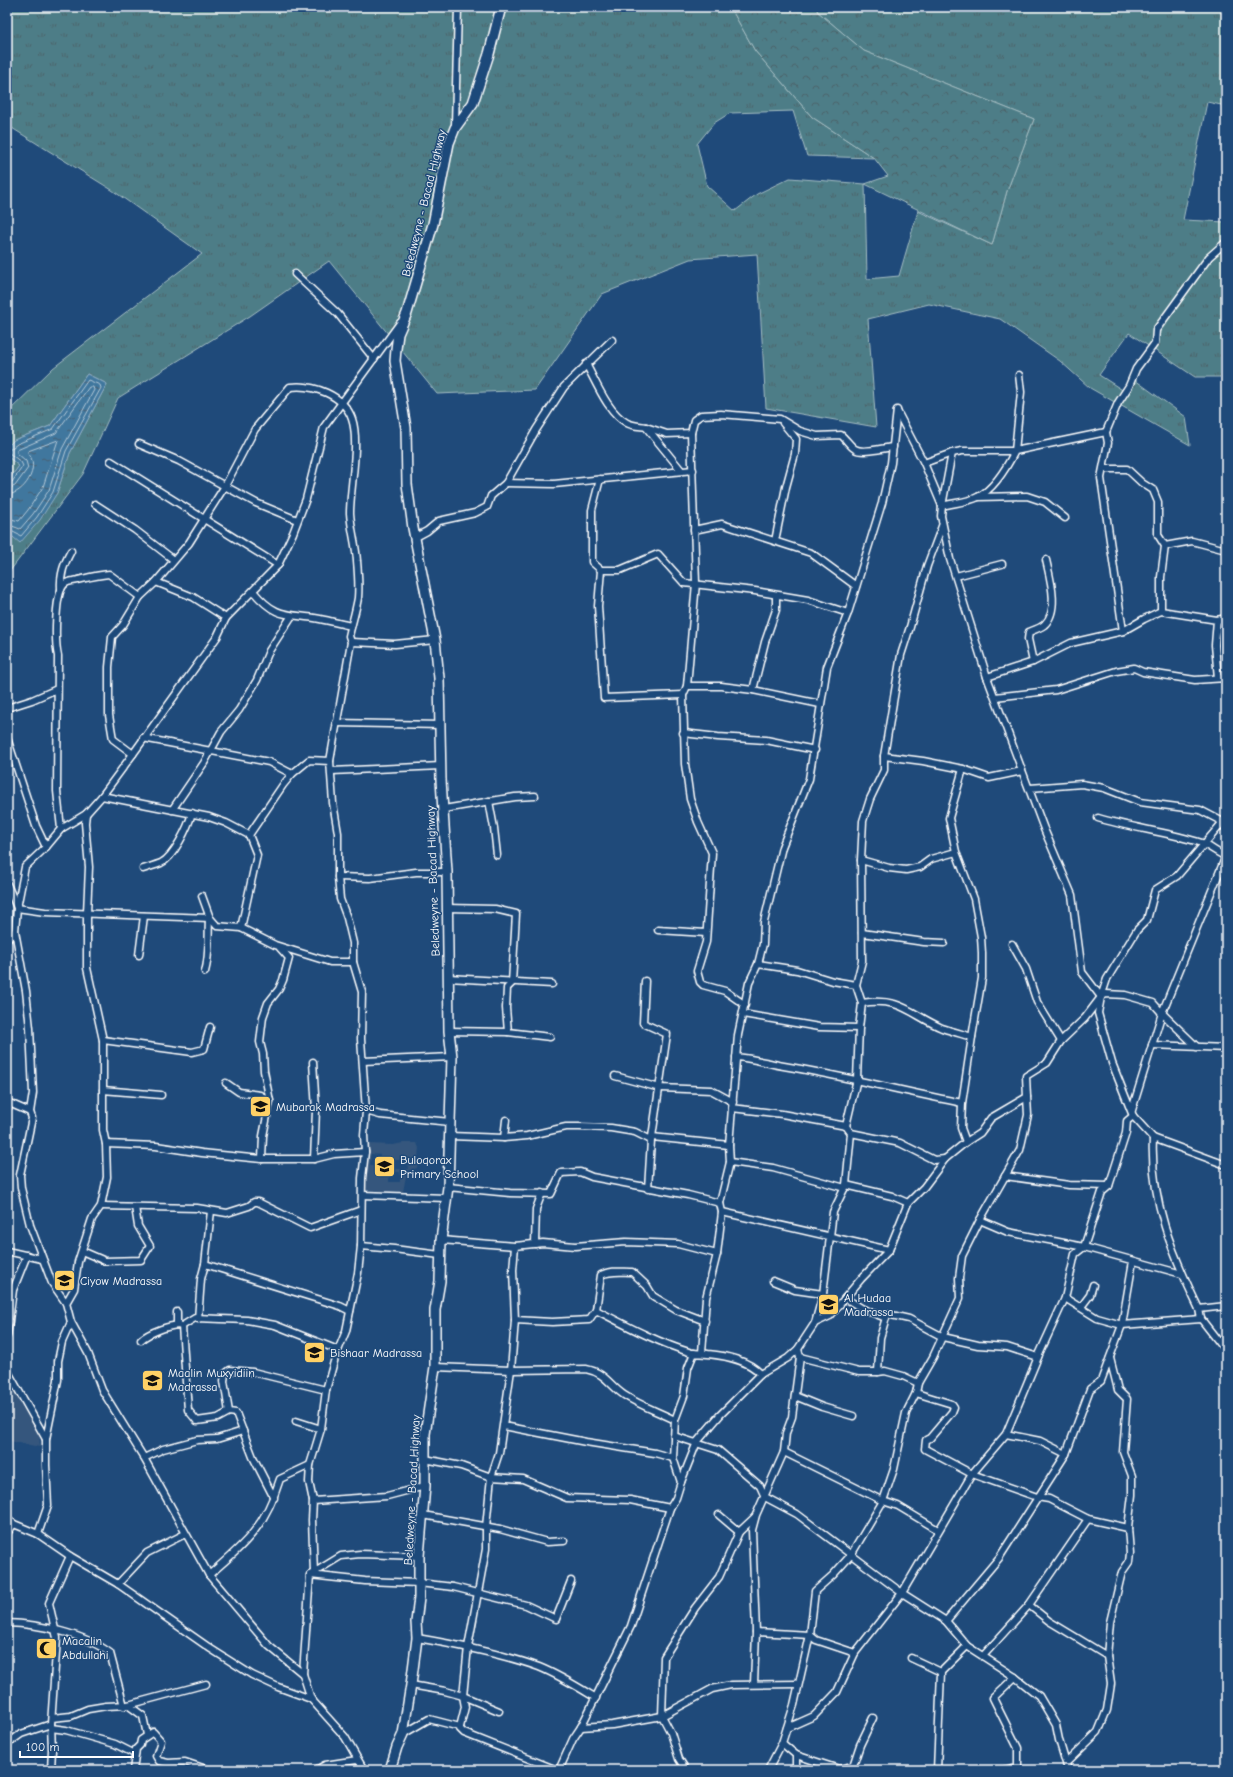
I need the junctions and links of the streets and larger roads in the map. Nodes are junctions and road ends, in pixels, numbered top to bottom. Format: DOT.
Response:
graph roads {
  1 [pos="458,7"];
  2 [pos="501,7"];
  3 [pos="455,128"];
  4 [pos="1226,242"];
  5 [pos="295,274"];
  6 [pos="407,313"];
  7 [pos="612,340"];
  8 [pos="374,359"];
  9 [pos="586,364"];
  10 [pos="1019,375"];
  11 [pos="342,401"];
  12 [pos="780,419"];
  13 [pos="646,427"];
  14 [pos="1106,432"];
  15 [pos="691,433"];
  16 [pos="139,444"];
  17 [pos="893,447"];
  18 [pos="1015,451"];
  19 [pos="952,453"];
  20 [pos="111,462"];
  21 [pos="924,463"];
  22 [pos="1104,469"];
  23 [pos="681,470"];
  24 [pos="693,470"];
  25 [pos="600,479"];
  26 [pos="506,482"];
  27 [pos="225,486"];
  28 [pos="978,497"];
  29 [pos="95,504"];
  30 [pos="942,506"];
  31 [pos="1065,518"];
  32 [pos="203,520"];
  33 [pos="297,520"];
  34 [pos="942,526"];
  35 [pos="694,530"];
  36 [pos="414,538"];
  37 [pos="775,541"];
  38 [pos="1164,546"];
  39 [pos="1226,550"];
  40 [pos="71,551"];
  41 [pos="174,560"];
  42 [pos="1046,560"];
  43 [pos="1002,564"];
  44 [pos="278,565"];
  45 [pos="601,570"];
  46 [pos="956,576"];
  47 [pos="156,582"];
  48 [pos="696,583"];
  49 [pos="856,586"];
  50 [pos="61,589"];
  51 [pos="253,591"];
  52 [pos="776,596"];
  53 [pos="140,598"];
  54 [pos="1161,611"];
  55 [pos="848,613"];
  56 [pos="291,617"];
  57 [pos="226,618"];
  58 [pos="1226,618"];
  59 [pos="1216,620"];
  60 [pos="351,626"];
  61 [pos="1123,631"];
  62 [pos="435,640"];
  63 [pos="350,642"];
  64 [pos="1033,662"];
  65 [pos="987,677"];
  66 [pos="1218,678"];
  67 [pos="1226,678"];
  68 [pos="687,686"];
  69 [pos="57,689"];
  70 [pos="753,690"];
  71 [pos="683,695"];
  72 [pos="995,697"];
  73 [pos="820,704"];
  74 [pos="7,708"];
  75 [pos="336,723"];
  76 [pos="441,725"];
  77 [pos="683,733"];
  78 [pos="7,738"];
  79 [pos="143,738"];
  80 [pos="815,750"];
  81 [pos="210,752"];
  82 [pos="133,754"];
  83 [pos="884,756"];
  84 [pos="330,761"];
  85 [pos="441,766"];
  86 [pos="963,769"];
  87 [pos="332,771"];
  88 [pos="1022,771"];
  89 [pos="292,774"];
  90 [pos="1030,788"];
  91 [pos="102,796"];
  92 [pos="535,796"];
  93 [pos="489,801"];
  94 [pos="444,809"];
  95 [pos="172,810"];
  96 [pos="192,813"];
  97 [pos="86,814"];
  98 [pos="1098,818"];
  99 [pos="1224,822"];
  100 [pos="61,829"];
  101 [pos="250,836"];
  102 [pos="1203,844"];
  103 [pos="46,847"];
  104 [pos="956,852"];
  105 [pos="497,855"];
  106 [pos="1226,857"];
  107 [pos="862,860"];
  108 [pos="143,868"];
  109 [pos="447,872"];
  110 [pos="338,877"];
  111 [pos="7,884"];
  112 [pos="202,896"];
  113 [pos="17,908"];
  114 [pos="447,908"];
  115 [pos="86,913"];
  116 [pos="144,916"];
  117 [pos="210,918"];
  118 [pos="241,928"];
  119 [pos="658,930"];
  120 [pos="15,931"];
  121 [pos="706,933"];
  122 [pos="862,933"];
  123 [pos="7,940"];
  124 [pos="944,943"];
  125 [pos="1012,944"];
  126 [pos="280,947"];
  127 [pos="139,955"];
  128 [pos="353,962"];
  129 [pos="758,964"];
  130 [pos="205,972"];
  131 [pos="448,978"];
  132 [pos="645,981"];
  133 [pos="512,983"];
  134 [pos="552,984"];
  135 [pos="856,985"];
  136 [pos="1101,997"];
  137 [pos="862,1003"];
  138 [pos="745,1005"];
  139 [pos="1162,1013"];
  140 [pos="743,1014"];
  141 [pos="210,1027"];
  142 [pos="859,1028"];
  143 [pos="449,1031"];
  144 [pos="508,1032"];
  145 [pos="550,1037"];
  146 [pos="972,1037"];
  147 [pos="103,1040"];
  148 [pos="1061,1041"];
  149 [pos="1152,1045"];
  150 [pos="1197,1047"];
  151 [pos="1226,1048"];
  152 [pos="452,1057"];
  153 [pos="736,1057"];
  154 [pos="363,1061"];
  155 [pos="313,1062"];
  156 [pos="615,1076"];
  157 [pos="857,1079"];
  158 [pos="226,1083"];
  159 [pos="660,1088"];
  160 [pos="103,1090"];
  161 [pos="161,1095"];
  162 [pos="1027,1097"];
  163 [pos="270,1101"];
  164 [pos="7,1102"];
  165 [pos="962,1103"];
  166 [pos="732,1105"];
  167 [pos="366,1111"];
  168 [pos="30,1112"];
  169 [pos="1133,1113"];
  170 [pos="506,1120"];
  171 [pos="450,1122"];
  172 [pos="846,1126"];
  173 [pos="851,1133"];
  174 [pos="450,1136"];
  175 [pos="504,1138"];
  176 [pos="1153,1138"];
  177 [pos="652,1139"];
  178 [pos="966,1142"];
  179 [pos="106,1144"];
  180 [pos="729,1145"];
  181 [pos="365,1152"];
  182 [pos="262,1159"];
  183 [pos="314,1159"];
  184 [pos="945,1160"];
  185 [pos="730,1162"];
  186 [pos="1226,1165"];
  187 [pos="1005,1176"];
  188 [pos="1109,1186"];
  189 [pos="448,1187"];
  190 [pos="846,1187"];
  191 [pos="648,1189"];
  192 [pos="542,1193"];
  193 [pos="363,1195"];
  194 [pos="446,1198"];
  195 [pos="720,1203"];
  196 [pos="908,1203"];
  197 [pos="101,1206"];
  198 [pos="135,1207"];
  199 [pos="361,1210"];
  200 [pos="211,1211"];
  201 [pos="722,1212"];
  202 [pos="980,1220"];
  203 [pos="829,1235"];
  204 [pos="441,1240"];
  205 [pos="535,1244"];
  206 [pos="361,1246"];
  207 [pos="515,1246"];
  208 [pos="1084,1247"];
  209 [pos="889,1250"];
  210 [pos="7,1251"];
  211 [pos="82,1251"];
  212 [pos="716,1254"];
  213 [pos="27,1255"];
  214 [pos="440,1256"];
  215 [pos="42,1259"];
  216 [pos="1133,1261"];
  217 [pos="206,1264"];
  218 [pos="1182,1274"];
  219 [pos="773,1281"];
  220 [pos="1093,1285"];
  221 [pos="823,1294"];
  222 [pos="845,1298"];
  223 [pos="1065,1298"];
  224 [pos="66,1303"];
  225 [pos="9,1306"];
  226 [pos="1226,1306"];
  227 [pos="1081,1308"];
  228 [pos="1199,1309"];
  229 [pos="596,1310"];
  230 [pos="350,1311"];
  231 [pos="177,1312"];
  232 [pos="886,1318"];
  233 [pos="198,1319"];
  234 [pos="1200,1319"];
  235 [pos="515,1320"];
  236 [pos="705,1321"];
  237 [pos="71,1322"];
  238 [pos="815,1323"];
  239 [pos="1122,1325"];
  240 [pos="179,1326"];
  241 [pos="7,1336"];
  242 [pos="943,1337"];
  243 [pos="141,1340"];
  244 [pos="798,1349"];
  245 [pos="338,1350"];
  246 [pos="1226,1351"];
  247 [pos="694,1353"];
  248 [pos="702,1353"];
  249 [pos="1038,1357"];
  250 [pos="800,1358"];
  251 [pos="1110,1358"];
  252 [pos="435,1367"];
  253 [pos="7,1370"];
  254 [pos="511,1370"];
  255 [pos="878,1372"];
  256 [pos="761,1374"];
  257 [pos="918,1383"];
  258 [pos="326,1390"];
  259 [pos="916,1393"];
  260 [pos="795,1396"];
  261 [pos="229,1412"];
  262 [pos="853,1416"];
  263 [pos="675,1420"];
  264 [pos="296,1421"];
  265 [pos="504,1426"];
  266 [pos="321,1429"];
  267 [pos="243,1431"];
  268 [pos="1006,1434"];
  269 [pos="674,1436"];
  270 [pos="46,1439"];
  271 [pos="697,1442"];
  272 [pos="784,1452"];
  273 [pos="1066,1454"];
  274 [pos="144,1458"];
  275 [pos="673,1458"];
  276 [pos="425,1459"];
  277 [pos="310,1465"];
  278 [pos="972,1474"];
  279 [pos="491,1476"];
  280 [pos="681,1482"];
  281 [pos="425,1486"];
  282 [pos="765,1497"];
  283 [pos="1037,1497"];
  284 [pos="274,1498"];
  285 [pos="883,1501"];
  286 [pos="313,1502"];
  287 [pos="670,1508"];
  288 [pos="423,1514"];
  289 [pos="719,1515"];
  290 [pos="756,1515"];
  291 [pos="7,1518"];
  292 [pos="1088,1519"];
  293 [pos="14,1524"];
  294 [pos="486,1527"];
  295 [pos="1128,1528"];
  296 [pos="938,1530"];
  297 [pos="7,1532"];
  298 [pos="738,1532"];
  299 [pos="38,1534"];
  300 [pos="185,1534"];
  301 [pos="564,1541"];
  302 [pos="851,1555"];
  303 [pos="70,1556"];
  304 [pos="419,1556"];
  305 [pos="312,1574"];
  306 [pos="209,1575"];
  307 [pos="570,1581"];
  308 [pos="118,1584"];
  309 [pos="419,1584"];
  310 [pos="477,1593"];
  311 [pos="902,1593"];
  312 [pos="1029,1605"];
  313 [pos="946,1621"];
  314 [pos="7,1623"];
  315 [pos="56,1631"];
  316 [pos="756,1632"];
  317 [pos="810,1635"];
  318 [pos="417,1638"];
  319 [pos="967,1646"];
  320 [pos="468,1647"];
  321 [pos="855,1653"];
  322 [pos="983,1656"];
  323 [pos="1107,1656"];
  324 [pos="911,1658"];
  325 [pos="941,1672"];
  326 [pos="303,1674"];
  327 [pos="1015,1677"];
  328 [pos="206,1684"];
  329 [pos="754,1684"];
  330 [pos="798,1684"];
  331 [pos="412,1685"];
  332 [pos="463,1696"];
  333 [pos="596,1698"];
  334 [pos="311,1699"];
  335 [pos="126,1705"];
  336 [pos="499,1711"];
  337 [pos="662,1716"];
  338 [pos="873,1718"];
  339 [pos="51,1724"];
  340 [pos="460,1727"];
  341 [pos="581,1727"];
  342 [pos="787,1728"];
  343 [pos="403,1734"];
  344 [pos="147,1735"];
  345 [pos="7,1743"];
  346 [pos="782,1743"];
  347 [pos="135,1754"];
  348 [pos="796,1755"];
  349 [pos="357,1760"];
  350 [pos="1067,1762"];
  351 [pos="51,1770"];
  352 [pos="132,1770"];
  353 [pos="209,1770"];
  354 [pos="316,1770"];
  355 [pos="364,1770"];
  356 [pos="390,1770"];
  357 [pos="558,1770"];
  358 [pos="686,1770"];
  359 [pos="768,1770"];
  360 [pos="796,1770"];
  361 [pos="937,1770"];
  362 [pos="1005,1770"];
  363 [pos="1068,1770"];
  1 -- 3 [label="street"];
  2 -- 3 [label="street, Beledweyne - Bacad Highway"];
  3 -- 6 [label="street, Beledweyne - Bacad Highway"];
  4 -- 14 [label="street"];
  5 -- 8 [label="street"];
  6 -- 8 [label="street"];
  6 -- 36 [label="street, Beledweyne - Bacad Highway"];
  7 -- 9 [label="street"];
  8 -- 11 [label="street"];
  9 -- 13 [label="street"];
  9 -- 26 [label="street"];
  10 -- 18 [label="street"];
  11 -- 27 [label="street"];
  11 -- 33 [label="street"];
  11 -- 60 [label="street"];
  12 -- 15 [label="street"];
  12 -- 17 [label="street"];
  12 -- 37 [label="street"];
  13 -- 15 [label="street"];
  13 -- 23 [label="street"];
  14 -- 18 [label="street"];
  14 -- 22 [label="street"];
  15 -- 24 [label="street"];
  16 -- 27 [label="street"];
  17 -- 21 [label="street"];
  17 -- 49 [label="street"];
  18 -- 19 [label="street"];
  18 -- 28 [label="street"];
  19 -- 21 [label="street"];
  19 -- 30 [label="street"];
  20 -- 32 [label="street"];
  21 -- 30 [label="street"];
  22 -- 38 [label="street"];
  22 -- 61 [label="street"];
  23 -- 24 [label="street"];
  23 -- 25 [label="street"];
  24 -- 35 [label="street"];
  25 -- 26 [label="street"];
  25 -- 45 [label="street"];
  26 -- 36 [label="street"];
  27 -- 32 [label="street"];
  27 -- 33 [label="street"];
  28 -- 30 [label="street"];
  28 -- 31 [label="street"];
  29 -- 41 [label="street"];
  30 -- 34 [label="street"];
  32 -- 41 [label="street"];
  32 -- 44 [label="street"];
  33 -- 44 [label="street"];
  34 -- 46 [label="street"];
  34 -- 83 [label="street"];
  35 -- 37 [label="street"];
  35 -- 48 [label="street"];
  36 -- 62 [label="street, Beledweyne - Bacad Highway"];
  37 -- 49 [label="street"];
  38 -- 39 [label="street"];
  38 -- 54 [label="street"];
  40 -- 50 [label="street"];
  41 -- 47 [label="street"];
  42 -- 64 [label="street"];
  43 -- 46 [label="street"];
  44 -- 51 [label="street"];
  45 -- 48 [label="street"];
  45 -- 71 [label="street"];
  46 -- 65 [label="street"];
  47 -- 53 [label="street"];
  47 -- 57 [label="street"];
  48 -- 52 [label="street"];
  48 -- 68 [label="street"];
  49 -- 55 [label="street"];
  50 -- 53 [label="street"];
  50 -- 69 [label="street"];
  51 -- 56 [label="street"];
  51 -- 57 [label="street"];
  52 -- 55 [label="street"];
  52 -- 70 [label="street"];
  53 -- 82 [label="street"];
  54 -- 59 [label="street"];
  54 -- 61 [label="street"];
  55 -- 73 [label="street"];
  56 -- 60 [label="street"];
  56 -- 81 [label="street"];
  57 -- 79 [label="street"];
  58 -- 59 [label="street"];
  59 -- 66 [label="street"];
  60 -- 63 [label="street"];
  61 -- 64 [label="street"];
  62 -- 63 [label="street"];
  62 -- 76 [label="street, Beledweyne - Bacad Highway"];
  63 -- 75 [label="street"];
  64 -- 65 [label="street"];
  65 -- 72 [label="street"];
  66 -- 67 [label="street"];
  66 -- 72 [label="street"];
  68 -- 70 [label="street"];
  68 -- 71 [label="street"];
  69 -- 74 [label="street"];
  69 -- 100 [label="street"];
  70 -- 73 [label="street"];
  71 -- 77 [label="street"];
  72 -- 88 [label="street"];
  73 -- 80 [label="street"];
  75 -- 76 [label="street"];
  75 -- 84 [label="street"];
  76 -- 85 [label="street, Beledweyne - Bacad Highway"];
  77 -- 80 [label="street"];
  77 -- 121 [label="street"];
  78 -- 103 [label="street"];
  79 -- 81 [label="street"];
  79 -- 82 [label="street"];
  80 -- 129 [label="street"];
  81 -- 89 [label="street"];
  81 -- 95 [label="street"];
  82 -- 91 [label="street"];
  83 -- 86 [label="street"];
  83 -- 107 [label="street"];
  84 -- 87 [label="street"];
  84 -- 89 [label="street"];
  85 -- 87 [label="street"];
  85 -- 94 [label="street, Beledweyne - Bacad Highway"];
  86 -- 88 [label="street"];
  86 -- 104 [label="street"];
  87 -- 110 [label="street"];
  88 -- 90 [label="street"];
  89 -- 101 [label="street"];
  90 -- 99 [label="street"];
  90 -- 136 [label="street"];
  91 -- 95 [label="street"];
  91 -- 97 [label="street"];
  92 -- 93 [label="street"];
  93 -- 94 [label="street"];
  93 -- 105 [label="street"];
  94 -- 109 [label="street, Beledweyne - Bacad Highway"];
  95 -- 96 [label="street"];
  96 -- 101 [label="street"];
  96 -- 108 [label="street"];
  97 -- 100 [label="street"];
  97 -- 115 [label="street"];
  98 -- 102 [label="street"];
  99 -- 102 [label="street"];
  100 -- 103 [label="street"];
  101 -- 118 [label="street"];
  102 -- 106 [label="street"];
  102 -- 136 [label="street"];
  103 -- 113 [label="street"];
  104 -- 107 [label="street"];
  104 -- 146 [label="street"];
  106 -- 139 [label="street"];
  107 -- 122 [label="street"];
  109 -- 110 [label="street"];
  109 -- 114 [label="street, Beledweyne - Bacad Highway"];
  110 -- 128 [label="street"];
  111 -- 113 [label="street"];
  112 -- 117 [label="street"];
  113 -- 115 [label="street"];
  113 -- 120 [label="street"];
  114 -- 131 [label="street, Beledweyne - Bacad Highway"];
  114 -- 133 [label="street"];
  115 -- 116 [label="street"];
  115 -- 147 [label="street"];
  116 -- 117 [label="street"];
  116 -- 127 [label="street"];
  117 -- 118 [label="street"];
  117 -- 130 [label="street"];
  118 -- 126 [label="street"];
  119 -- 121 [label="street"];
  120 -- 123 [label="street"];
  120 -- 168 [label="street"];
  121 -- 138 [label="street"];
  122 -- 124 [label="street"];
  122 -- 135 [label="street"];
  125 -- 148 [label="street"];
  126 -- 128 [label="street"];
  126 -- 163 [label="street"];
  128 -- 154 [label="street"];
  129 -- 135 [label="street"];
  129 -- 138 [label="street"];
  131 -- 133 [label="street"];
  131 -- 143 [label="street, Beledweyne - Bacad Highway"];
  132 -- 159 [label="street"];
  133 -- 134 [label="street"];
  133 -- 144 [label="street"];
  135 -- 137 [label="street"];
  136 -- 139 [label="street"];
  136 -- 148 [label="street"];
  136 -- 169 [label="street"];
  137 -- 142 [label="street"];
  137 -- 146 [label="street"];
  138 -- 140 [label="street"];
  139 -- 149 [label="street"];
  139 -- 150 [label="street"];
  140 -- 142 [label="street"];
  140 -- 153 [label="street"];
  141 -- 147 [label="street"];
  142 -- 157 [label="street"];
  143 -- 144 [label="street"];
  143 -- 152 [label="street, Beledweyne - Bacad Highway"];
  144 -- 145 [label="street"];
  146 -- 165 [label="street"];
  147 -- 160 [label="street"];
  148 -- 162 [label="street"];
  149 -- 150 [label="street"];
  149 -- 169 [label="street"];
  150 -- 151 [label="street"];
  152 -- 154 [label="street"];
  152 -- 171 [label="street, Beledweyne - Bacad Highway"];
  153 -- 157 [label="street"];
  153 -- 166 [label="street"];
  154 -- 167 [label="street"];
  155 -- 183 [label="street"];
  156 -- 159 [label="street"];
  157 -- 165 [label="street"];
  157 -- 172 [label="street"];
  158 -- 163 [label="street"];
  159 -- 166 [label="street"];
  159 -- 177 [label="street"];
  160 -- 161 [label="street"];
  160 -- 179 [label="street"];
  162 -- 178 [label="street"];
  162 -- 187 [label="street"];
  163 -- 182 [label="street"];
  164 -- 168 [label="street"];
  165 -- 178 [label="street"];
  166 -- 172 [label="street"];
  166 -- 180 [label="street"];
  167 -- 171 [label="street"];
  167 -- 181 [label="street"];
  168 -- 215 [label="street"];
  169 -- 176 [label="street"];
  169 -- 188 [label="street"];
  170 -- 175 [label="street"];
  171 -- 174 [label="street, Beledweyne - Bacad Highway"];
  172 -- 173 [label="street"];
  173 -- 184 [label="street"];
  173 -- 190 [label="street"];
  174 -- 175 [label="street"];
  174 -- 189 [label="street, Beledweyne - Bacad Highway"];
  175 -- 177 [label="street"];
  176 -- 186 [label="street"];
  176 -- 218 [label="street"];
  177 -- 180 [label="street"];
  177 -- 191 [label="street"];
  178 -- 184 [label="street"];
  179 -- 182 [label="street"];
  179 -- 197 [label="street"];
  180 -- 185 [label="street"];
  181 -- 183 [label="street"];
  181 -- 193 [label="street"];
  182 -- 183 [label="street"];
  184 -- 196 [label="street"];
  185 -- 190 [label="street"];
  185 -- 195 [label="street"];
  187 -- 188 [label="street"];
  187 -- 202 [label="street"];
  188 -- 208 [label="street"];
  189 -- 192 [label="street"];
  189 -- 194 [label="street, Beledweyne - Bacad Highway"];
  190 -- 196 [label="street"];
  190 -- 203 [label="street"];
  191 -- 192 [label="street"];
  191 -- 195 [label="street"];
  192 -- 205 [label="street"];
  193 -- 194 [label="street"];
  193 -- 199 [label="street"];
  194 -- 204 [label="street, Beledweyne - Bacad Highway"];
  195 -- 201 [label="street"];
  196 -- 209 [label="street"];
  197 -- 198 [label="street"];
  197 -- 211 [label="street"];
  198 -- 200 [label="street"];
  198 -- 211 [label="street"];
  199 -- 200 [label="street"];
  199 -- 206 [label="street"];
  200 -- 217 [label="street"];
  201 -- 203 [label="street"];
  201 -- 212 [label="street"];
  202 -- 208 [label="street"];
  202 -- 242 [label="street"];
  203 -- 209 [label="street"];
  203 -- 221 [label="street"];
  204 -- 207 [label="street"];
  204 -- 214 [label="street, Beledweyne - Bacad Highway"];
  205 -- 207 [label="street"];
  205 -- 212 [label="street"];
  206 -- 214 [label="street"];
  206 -- 230 [label="street"];
  207 -- 235 [label="street"];
  208 -- 216 [label="street"];
  208 -- 223 [label="street"];
  209 -- 222 [label="street"];
  210 -- 213 [label="street"];
  211 -- 224 [label="street"];
  212 -- 236 [label="street"];
  213 -- 215 [label="street"];
  213 -- 225 [label="street"];
  214 -- 252 [label="street, Beledweyne - Bacad Highway"];
  215 -- 224 [label="street"];
  216 -- 218 [label="street"];
  216 -- 239 [label="street"];
  217 -- 230 [label="street"];
  217 -- 233 [label="street"];
  218 -- 228 [label="street"];
  219 -- 221 [label="street"];
  220 -- 227 [label="street"];
  221 -- 238 [label="street"];
  222 -- 232 [label="street"];
  222 -- 238 [label="street"];
  223 -- 227 [label="street"];
  223 -- 249 [label="street"];
  224 -- 237 [label="street"];
  225 -- 241 [label="street"];
  226 -- 228 [label="street"];
  227 -- 239 [label="street"];
  228 -- 234 [label="street"];
  229 -- 235 [label="street"];
  229 -- 236 [label="street"];
  229 -- 247 [label="street"];
  230 -- 245 [label="street"];
  231 -- 240 [label="street"];
  232 -- 242 [label="street"];
  232 -- 255 [label="street"];
  233 -- 240 [label="street"];
  233 -- 245 [label="street"];
  234 -- 239 [label="street"];
  234 -- 246 [label="street"];
  235 -- 254 [label="street"];
  236 -- 248 [label="street"];
  237 -- 270 [label="street"];
  237 -- 274 [label="street"];
  238 -- 244 [label="street"];
  239 -- 251 [label="street"];
  240 -- 243 [label="street"];
  240 -- 261 [label="street"];
  242 -- 249 [label="street"];
  242 -- 257 [label="street"];
  244 -- 250 [label="street"];
  244 -- 256 [label="street"];
  245 -- 258 [label="street"];
  247 -- 248 [label="street"];
  247 -- 263 [label="street"];
  248 -- 256 [label="street"];
  249 -- 268 [label="street"];
  250 -- 255 [label="street"];
  250 -- 260 [label="street"];
  251 -- 273 [label="street"];
  251 -- 295 [label="street"];
  252 -- 254 [label="street"];
  252 -- 276 [label="street, Beledweyne - Bacad Highway"];
  253 -- 270 [label="street"];
  254 -- 263 [label="street"];
  254 -- 265 [label="street"];
  255 -- 257 [label="street"];
  256 -- 271 [label="street"];
  257 -- 259 [label="street"];
  258 -- 261 [label="street"];
  258 -- 266 [label="street"];
  259 -- 278 [label="street"];
  259 -- 285 [label="street"];
  260 -- 262 [label="street"];
  260 -- 272 [label="street"];
  261 -- 267 [label="street"];
  263 -- 269 [label="street"];
  264 -- 266 [label="street"];
  265 -- 275 [label="street"];
  265 -- 279 [label="street"];
  266 -- 277 [label="street"];
  267 -- 274 [label="street"];
  267 -- 284 [label="street"];
  268 -- 273 [label="street"];
  268 -- 278 [label="street"];
  269 -- 271 [label="street"];
  269 -- 275 [label="street"];
  270 -- 299 [label="street"];
  271 -- 280 [label="street"];
  271 -- 282 [label="street"];
  272 -- 282 [label="street"];
  272 -- 285 [label="street"];
  273 -- 283 [label="street"];
  274 -- 300 [label="street"];
  275 -- 280 [label="street"];
  276 -- 279 [label="street"];
  276 -- 281 [label="street, Beledweyne - Bacad Highway"];
  277 -- 284 [label="street"];
  277 -- 286 [label="street"];
  278 -- 283 [label="street"];
  278 -- 296 [label="street"];
  279 -- 287 [label="street"];
  279 -- 294 [label="street"];
  280 -- 287 [label="street"];
  281 -- 286 [label="street"];
  281 -- 288 [label="street, Beledweyne - Bacad Highway"];
  282 -- 290 [label="street"];
  282 -- 302 [label="street"];
  283 -- 292 [label="street"];
  283 -- 313 [label="street"];
  284 -- 306 [label="street"];
  285 -- 296 [label="street"];
  285 -- 302 [label="street"];
  286 -- 305 [label="street"];
  287 -- 333 [label="street"];
  288 -- 294 [label="street"];
  288 -- 304 [label="street, Beledweyne - Bacad Highway"];
  289 -- 298 [label="street"];
  290 -- 298 [label="street"];
  290 -- 316 [label="street"];
  291 -- 293 [label="street"];
  292 -- 295 [label="street"];
  292 -- 312 [label="street"];
  293 -- 297 [label="street"];
  293 -- 299 [label="street"];
  294 -- 301 [label="street"];
  294 -- 310 [label="street"];
  295 -- 323 [label="street"];
  296 -- 311 [label="street"];
  298 -- 337 [label="street"];
  299 -- 303 [label="street"];
  300 -- 306 [label="street"];
  300 -- 308 [label="street"];
  302 -- 311 [label="street"];
  302 -- 317 [label="street"];
  303 -- 308 [label="street"];
  303 -- 315 [label="street"];
  304 -- 305 [label="street"];
  304 -- 309 [label="street, Beledweyne - Bacad Highway"];
  305 -- 309 [label="street"];
  305 -- 326 [label="street"];
  306 -- 326 [label="street"];
  307 -- 310 [label="street"];
  308 -- 334 [label="street"];
  309 -- 310 [label="street"];
  309 -- 318 [label="street, Beledweyne - Bacad Highway"];
  310 -- 320 [label="street"];
  311 -- 313 [label="street"];
  311 -- 321 [label="street"];
  312 -- 322 [label="street"];
  312 -- 323 [label="street"];
  313 -- 319 [label="street"];
  314 -- 315 [label="street"];
  315 -- 335 [label="street"];
  315 -- 339 [label="street"];
  316 -- 317 [label="street"];
  316 -- 329 [label="street"];
  317 -- 321 [label="street"];
  317 -- 330 [label="street"];
  318 -- 320 [label="street"];
  318 -- 331 [label="street, Beledweyne - Bacad Highway"];
  319 -- 322 [label="street"];
  319 -- 325 [label="street"];
  320 -- 332 [label="street"];
  320 -- 333 [label="street"];
  321 -- 342 [label="street"];
  322 -- 327 [label="street"];
  323 -- 350 [label="street"];
  324 -- 325 [label="street"];
  325 -- 361 [label="street"];
  326 -- 334 [label="street"];
  327 -- 350 [label="street"];
  327 -- 362 [label="street"];
  328 -- 335 [label="street"];
  329 -- 330 [label="street"];
  329 -- 337 [label="street"];
  330 -- 342 [label="street"];
  331 -- 332 [label="street"];
  331 -- 343 [label="street, Beledweyne - Bacad Highway"];
  332 -- 336 [label="street"];
  332 -- 340 [label="street"];
  333 -- 341 [label="street"];
  334 -- 349 [label="street"];
  335 -- 339 [label="street"];
  335 -- 344 [label="street"];
  337 -- 341 [label="street"];
  337 -- 358 [label="street"];
  338 -- 348 [label="street"];
  339 -- 345 [label="street"];
  339 -- 347 [label="street"];
  339 -- 351 [label="street"];
  340 -- 343 [label="street"];
  340 -- 357 [label="street"];
  341 -- 357 [label="street"];
  342 -- 346 [label="street"];
  343 -- 356 [label="street, Beledweyne - Bacad Highway"];
  344 -- 347 [label="street"];
  344 -- 353 [label="street"];
  346 -- 348 [label="street"];
  346 -- 359 [label="street"];
  347 -- 352 [label="street"];
  348 -- 360 [label="street"];
  349 -- 354 [label="street"];
  349 -- 355 [label="street"];
  350 -- 363 [label="street"];
}
